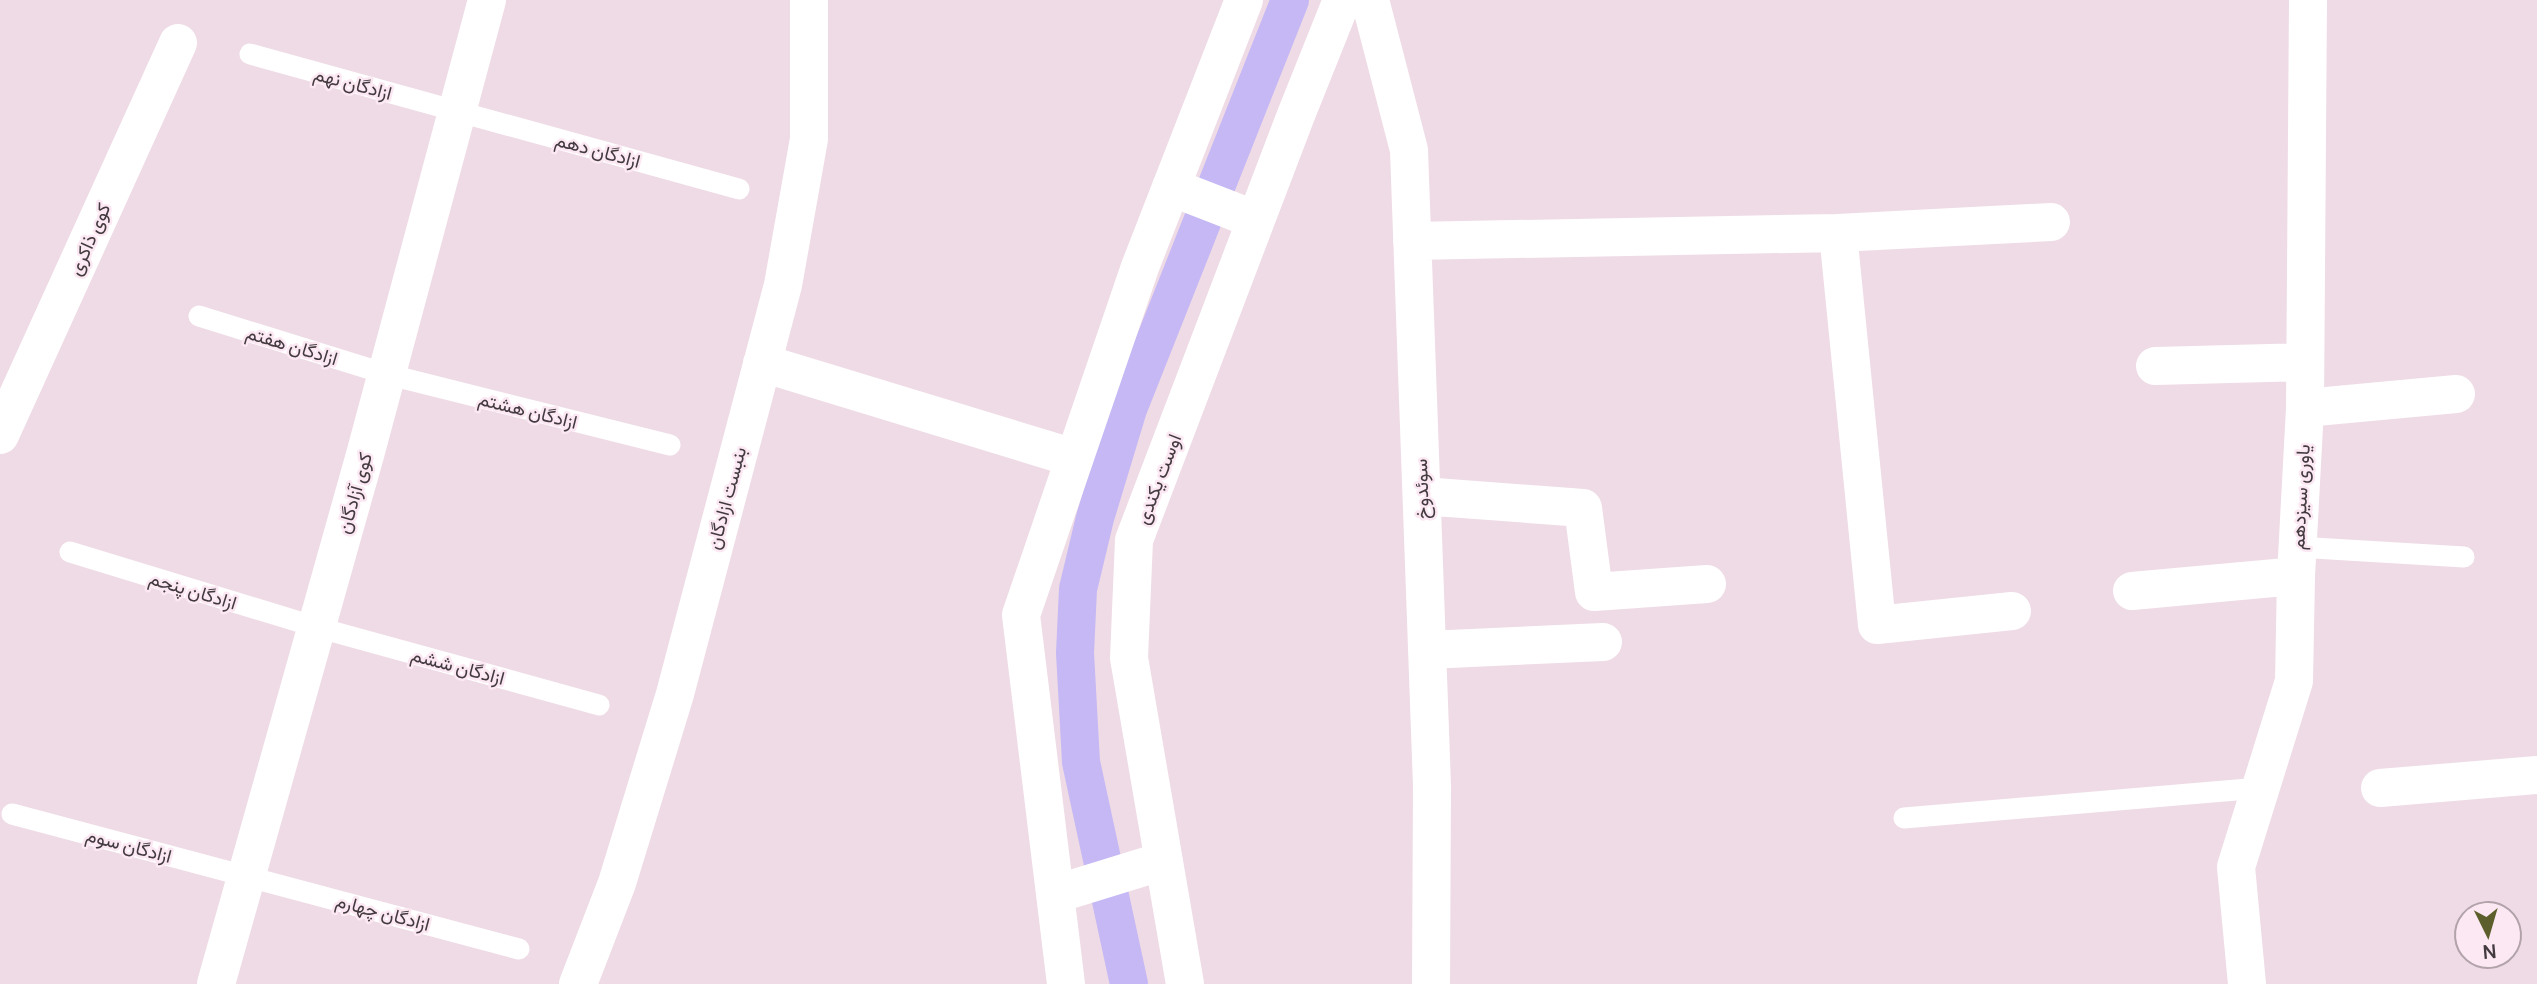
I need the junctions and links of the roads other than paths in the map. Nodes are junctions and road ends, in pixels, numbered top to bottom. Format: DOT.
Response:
graph roads {
  1 [pos="487,0"];
  2 [pos="809,0"];
  3 [pos="1244,0"];
  4 [pos="1342,0"];
  5 [pos="1370,0"];
  6 [pos="2308,0"];
  7 [pos="178,43"];
  8 [pos="250,54"];
  9 [pos="457,111"];
  10 [pos="1171,187"];
  11 [pos="739,189"];
  12 [pos="1256,220"];
  13 [pos="2051,222"];
  14 [pos="1838,233"];
  15 [pos="1412,241"];
  16 [pos="199,316"];
  17 [pos="2305,362"];
  18 [pos="762,363"];
  19 [pos="2155,366"];
  20 [pos="386,374"];
  21 [pos="2456,394"];
  22 [pos="2305,408"];
  23 [pos="0,435"];
  24 [pos="670,445"];
  25 [pos="1074,458"];
  26 [pos="1422,496"];
  27 [pos="70,552"];
  28 [pos="2464,557"];
  29 [pos="2297,561"];
  30 [pos="1707,584"];
  31 [pos="2132,591"];
  32 [pos="2012,611"];
  33 [pos="316,627"];
  34 [pos="1603,642"];
  35 [pos="1427,650"];
  36 [pos="599,705"];
  37 [pos="2537,775"];
  38 [pos="2260,788"];
  39 [pos="2380,788"];
  40 [pos="12,814"];
  41 [pos="1904,818"];
  42 [pos="1161,861"];
  43 [pos="246,876"];
  44 [pos="1058,893"];
  45 [pos="519,949"];
  46 [pos="216,984"];
  47 [pos="578,984"];
  48 [pos="1066,984"];
  49 [pos="1185,984"];
  50 [pos="1431,984"];
  51 [pos="2247,984"];
  1 -- 9 [label="street, کوی آزادگان"];
  2 -- 18 [label="street, بنبست ازادگان"];
  3 -- 10 [label="street"];
  4 -- 12 [label="street, اوست یکندی"];
  5 -- 15 [label="street, سوئدوخ"];
  6 -- 17 [label="street, یاوری سیزدهم"];
  7 -- 23 [label="street, کوی ذاکری"];
  8 -- 9 [label="lane, ازادگان نهم"];
  9 -- 11 [label="lane, ازادگان دهم"];
  9 -- 20 [label="street, کوی آزادگان"];
  10 -- 12 [label="street"];
  10 -- 25 [label="street"];
  12 -- 42 [label="street, اوست یکندی"];
  13 -- 14 [label="street"];
  14 -- 15 [label="street"];
  14 -- 32 [label="street"];
  15 -- 26 [label="street, سوئدوخ"];
  16 -- 20 [label="lane, ازادگان هفتم"];
  17 -- 19 [label="street"];
  17 -- 22 [label="street, یاوری سیزدهم"];
  18 -- 25 [label="street"];
  18 -- 47 [label="street, بنبست ازادگان"];
  20 -- 24 [label="lane, ازادگان هشتم"];
  20 -- 33 [label="street, کوی آزادگان"];
  21 -- 22 [label="street"];
  22 -- 29 [label="street, یاوری سیزدهم"];
  25 -- 44 [label="street"];
  26 -- 30 [label="street"];
  26 -- 35 [label="street, سوئدوخ"];
  27 -- 33 [label="lane, ازادگان پنجم"];
  28 -- 29 [label="lane"];
  29 -- 31 [label="street"];
  29 -- 38 [label="street, یاوری سیزدهم"];
  33 -- 36 [label="lane, ازادگان ششم"];
  33 -- 43 [label="street, کوی آزادگان"];
  34 -- 35 [label="street"];
  35 -- 50 [label="street, سوئدوخ"];
  37 -- 39 [label="street"];
  38 -- 41 [label="lane"];
  38 -- 51 [label="street, یاوری سیزدهم"];
  40 -- 43 [label="lane, ازادگان سوم"];
  42 -- 44 [label="street"];
  42 -- 49 [label="street, اوست یکندی"];
  43 -- 45 [label="lane, ازادگان چهارم"];
  43 -- 46 [label="street, کوی آزادگان"];
  44 -- 48 [label="street"];
}
